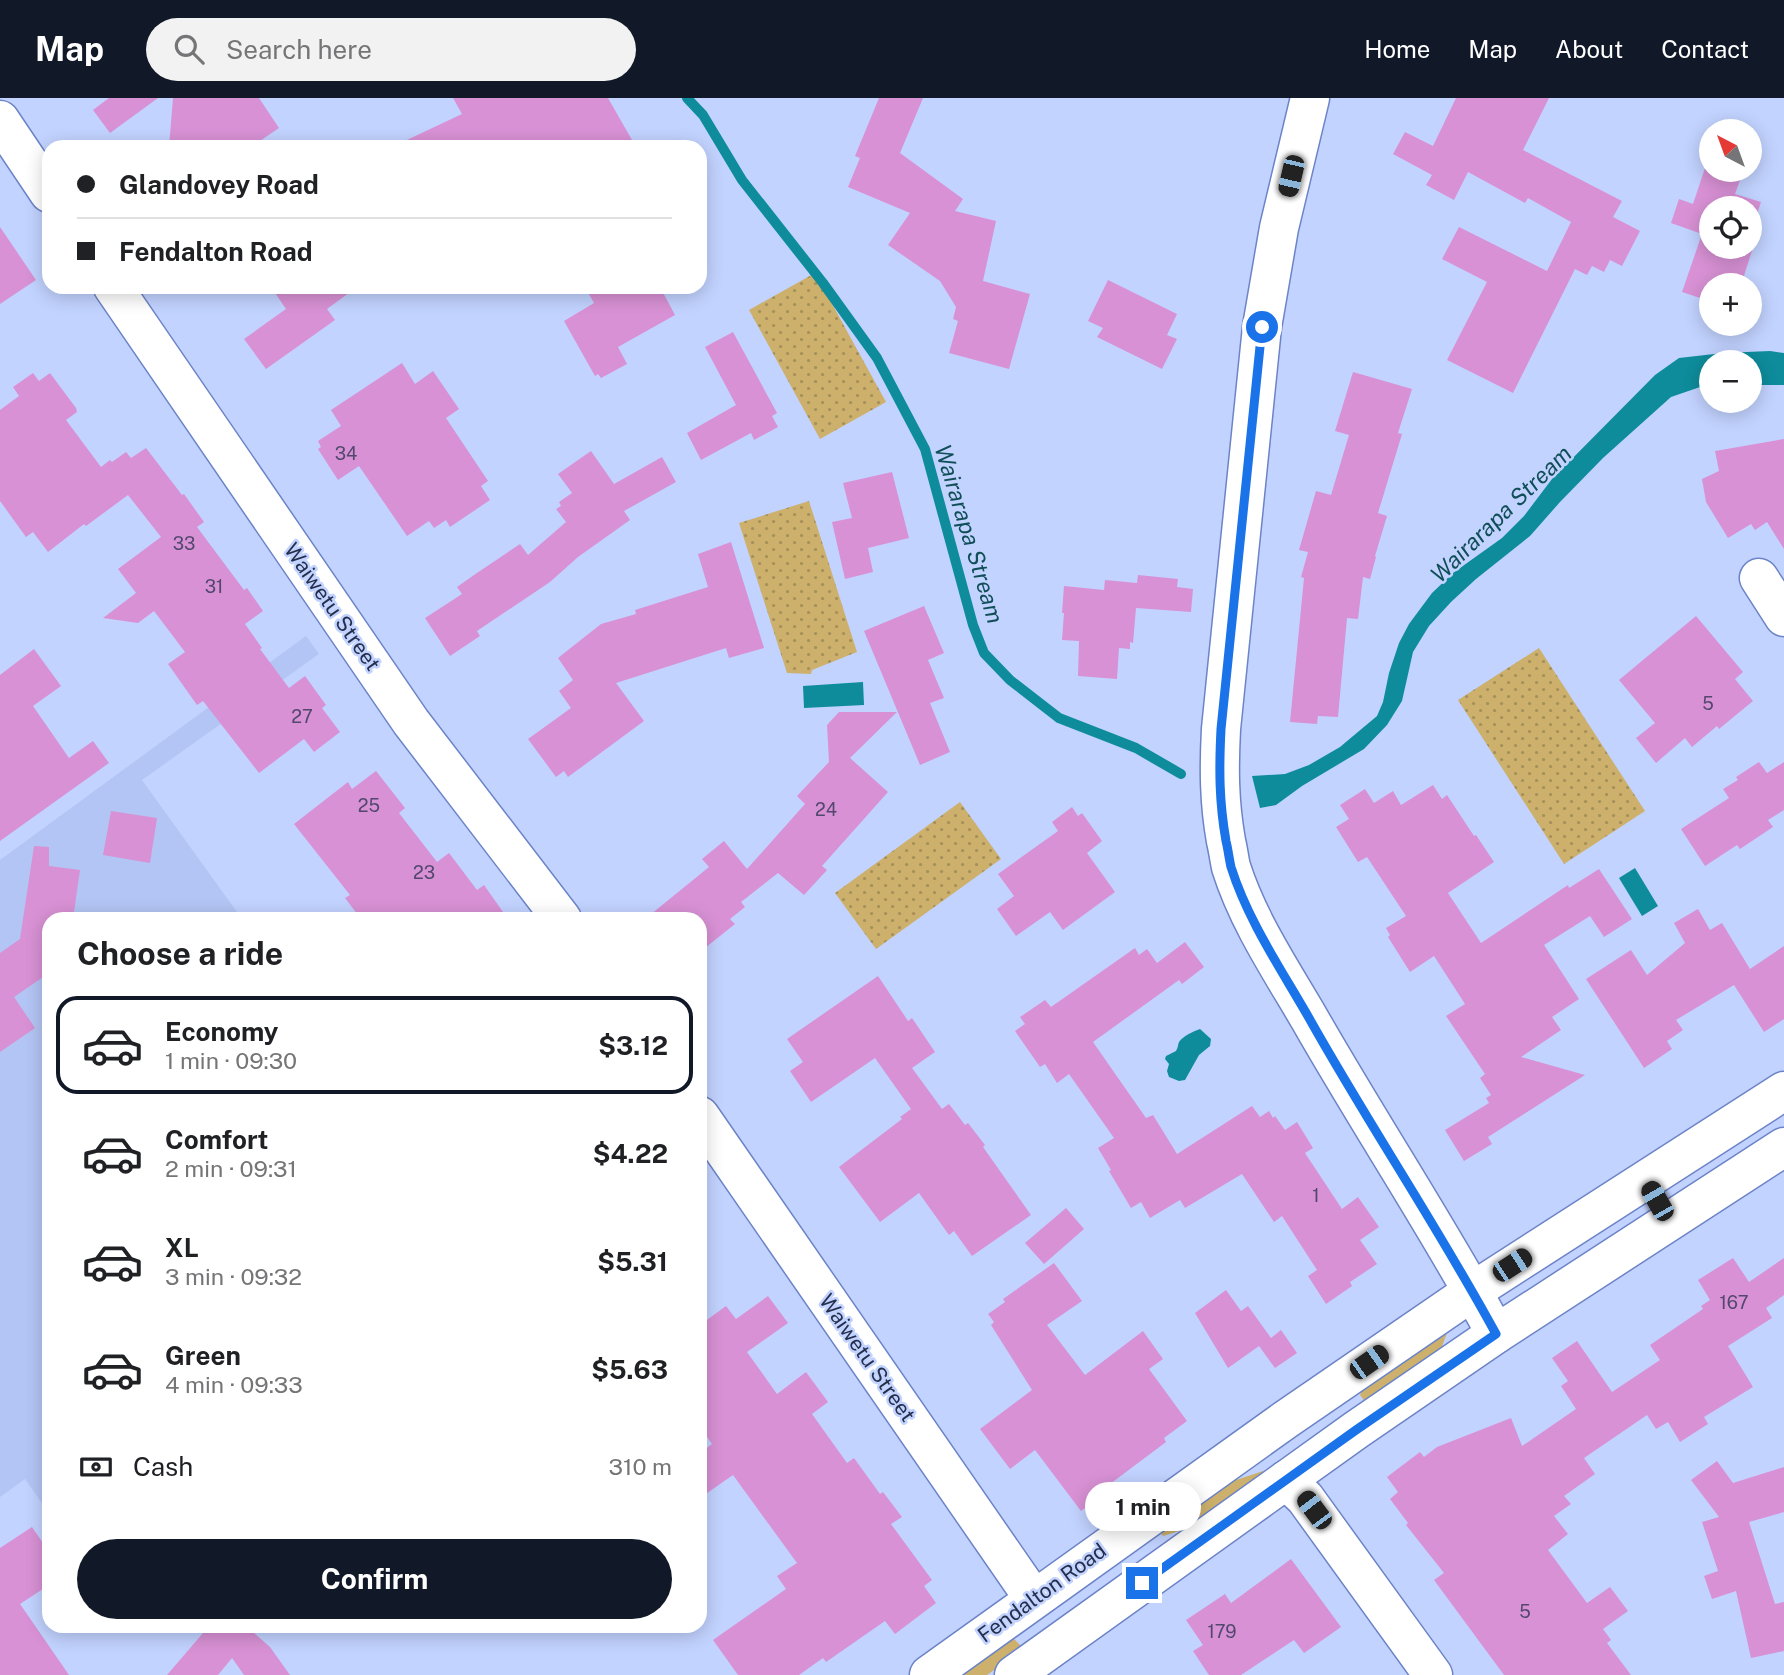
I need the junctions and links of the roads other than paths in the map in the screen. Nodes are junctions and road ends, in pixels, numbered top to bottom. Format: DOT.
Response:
graph roads {
  1 [pos="1310,98"];
  2 [pos="0,120"];
  3 [pos="42,183"];
  4 [pos="118,294"];
  5 [pos="1759,578"];
  6 [pos="1784,617"];
  7 [pos="557,912"];
  8 [pos="1784,1091"];
  9 [pos="707,1126"];
  10 [pos="1784,1147"];
  11 [pos="1645,1180"];
  12 [pos="1669,1222"];
  13 [pos="1473,1291"];
  14 [pos="1496,1334"];
  15 [pos="1356,1430"];
  16 [pos="1245,1449"];
  17 [pos="1286,1480"];
  18 [pos="1184,1553"];
  19 [pos="1034,1599"];
  20 [pos="929,1675"];
  21 [pos="1014,1675"];
  22 [pos="1433,1675"];
  1 -- 13 [label="street"];
  2 -- 3 [label="street"];
  4 -- 7 [label="street, Waiwetu Street"];
  5 -- 6 [label="street"];
  8 -- 11 [label="street, Fendalton Road"];
  9 -- 19 [label="street, Waiwetu Street"];
  10 -- 12 [label="street"];
  11 -- 12 [label="street"];
  11 -- 13 [label="street, Fendalton Road"];
  12 -- 14 [label="street"];
  13 -- 14 [label="street"];
  13 -- 16 [label="street, Fendalton Road"];
  14 -- 15 [label="street"];
  15 -- 16 [label="street"];
  15 -- 17 [label="street"];
  16 -- 19 [label="street, Fendalton Road"];
  17 -- 18 [label="street"];
  17 -- 22 [label="street"];
  18 -- 19 [label="street"];
  18 -- 21 [label="street"];
  19 -- 20 [label="street, Fendalton Road"];
}
